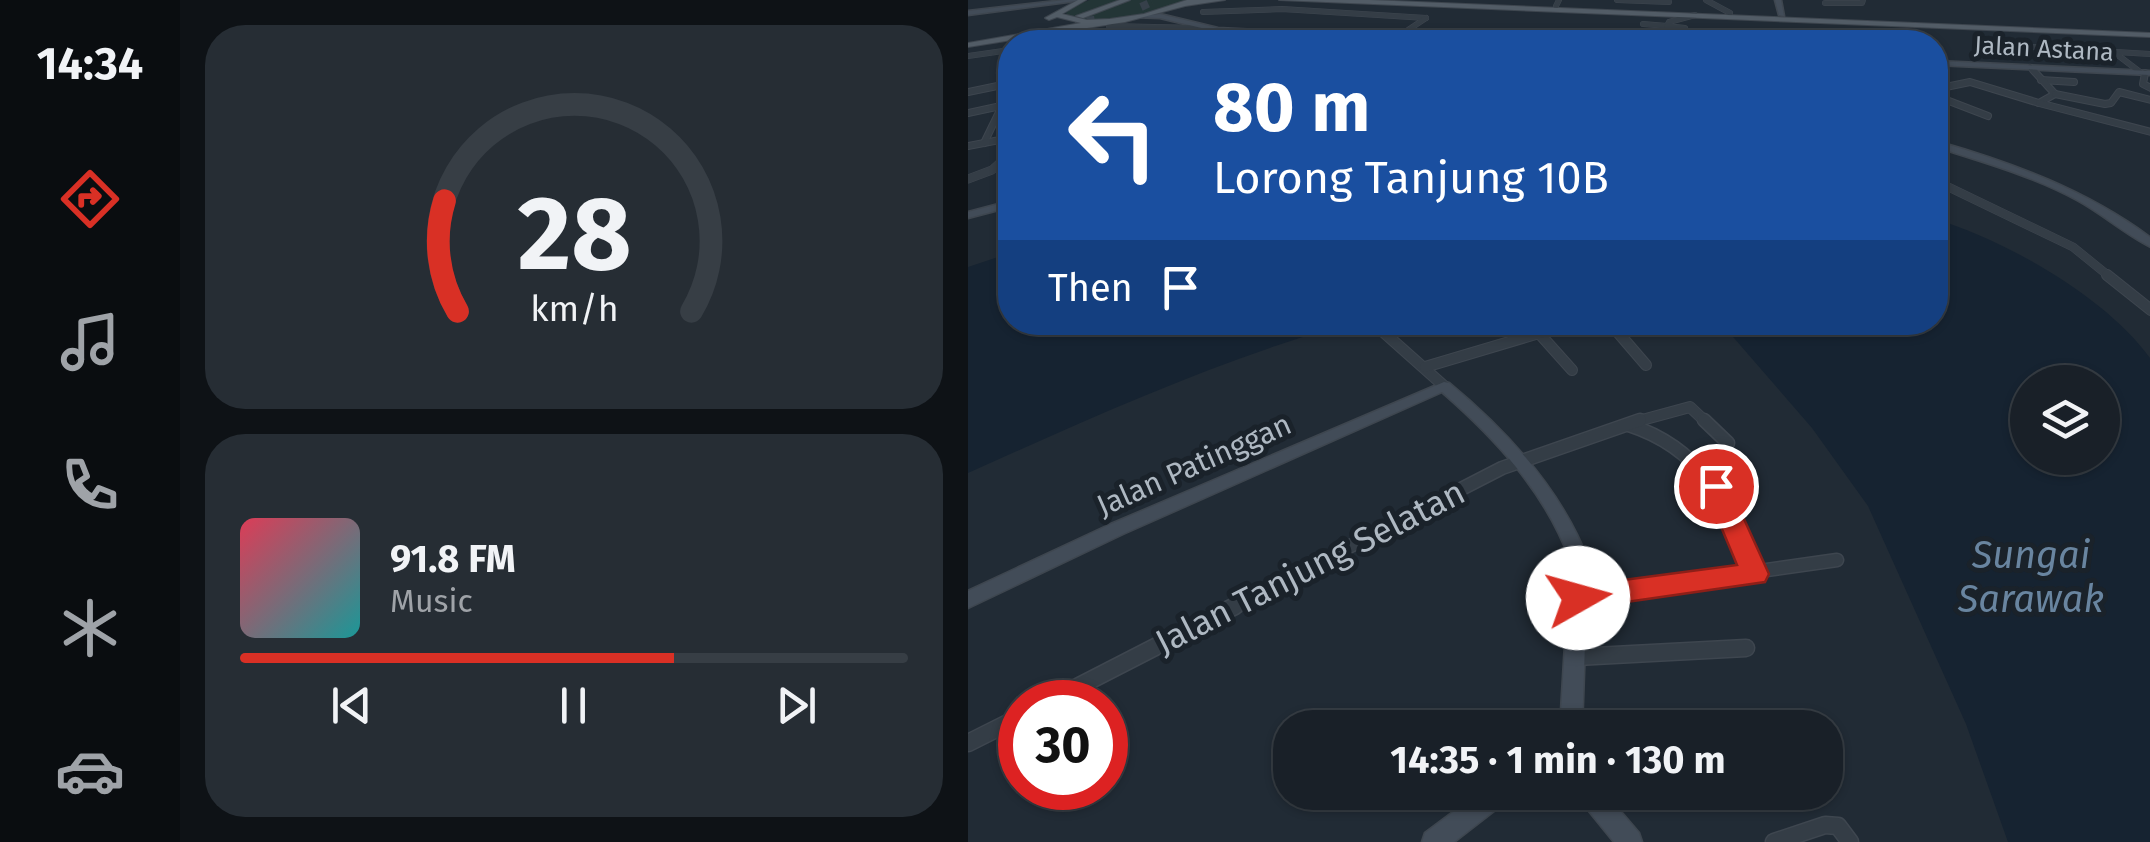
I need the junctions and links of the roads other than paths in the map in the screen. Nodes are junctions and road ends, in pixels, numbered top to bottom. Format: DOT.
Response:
graph roads {
  1 [pos="1081,0"];
  2 [pos="1222,0"];
  3 [pos="1291,0"];
  4 [pos="1322,0"];
  5 [pos="1414,0"];
  6 [pos="1622,0"];
  7 [pos="1706,0"];
  8 [pos="1778,0"];
  9 [pos="1189,1"];
  10 [pos="1652,1"];
  11 [pos="1864,1"];
  12 [pos="1154,2"];
  13 [pos="1361,2"];
  14 [pos="1669,2"];
  15 [pos="1557,3"];
  16 [pos="1134,4"];
  17 [pos="1173,4"];
  18 [pos="1282,4"];
  19 [pos="1854,4"];
  20 [pos="1026,7"];
  21 [pos="1203,12"];
  22 [pos="968,13"];
  23 [pos="1730,13"];
  24 [pos="1782,15"];
  25 [pos="1678,16"];
  26 [pos="1136,17"];
  27 [pos="1164,17"];
  28 [pos="1068,18"];
  29 [pos="1105,22"];
  30 [pos="1643,24"];
  31 [pos="1667,26"];
  32 [pos="2073,27"];
  33 [pos="1200,28"];
  34 [pos="1016,30"];
  35 [pos="1016,30"];
  36 [pos="1047,30"];
  37 [pos="1232,30"];
  38 [pos="1408,30"];
  39 [pos="1684,30"];
  40 [pos="2150,33"];
  41 [pos="998,34"];
  42 [pos="998,34"];
  43 [pos="2139,34"];
  44 [pos="998,37"];
  45 [pos="968,41"];
  46 [pos="2031,47"];
  47 [pos="998,52"];
  48 [pos="2115,52"];
  49 [pos="2150,54"];
  50 [pos="970,56"];
  51 [pos="1948,65"];
  52 [pos="978,67"];
  53 [pos="2030,68"];
  54 [pos="2067,70"];
  55 [pos="2145,73"];
  56 [pos="2041,80"];
  57 [pos="2074,82"];
  58 [pos="998,86"];
  59 [pos="1948,88"];
  60 [pos="2150,88"];
  61 [pos="2080,90"];
  62 [pos="968,92"];
  63 [pos="2055,94"];
  64 [pos="1948,98"];
  65 [pos="2150,100"];
  66 [pos="2039,103"];
  67 [pos="998,108"];
  68 [pos="998,108"];
  69 [pos="986,110"];
  70 [pos="968,114"];
  71 [pos="998,114"];
  72 [pos="1988,116"];
  73 [pos="2150,132"];
  74 [pos="998,140"];
  75 [pos="984,143"];
  76 [pos="968,146"];
  77 [pos="1948,148"];
  78 [pos="998,164"];
  79 [pos="968,179"];
  80 [pos="1948,187"];
  81 [pos="998,207"];
  82 [pos="968,215"];
  83 [pos="2150,244"];
  84 [pos="2150,310"];
  85 [pos="1387,335"];
  86 [pos="1532,335"];
  87 [pos="1541,335"];
  88 [pos="1620,335"];
  89 [pos="1646,364"];
  90 [pos="1425,367"];
  91 [pos="1572,370"];
  92 [pos="1444,386"];
  93 [pos="1626,424"];
  94 [pos="1728,443"];
  95 [pos="1520,461"];
  96 [pos="1838,560"];
  97 [pos="1755,574"];
  98 [pos="1578,598"];
  99 [pos="968,600"];
  100 [pos="1746,648"];
  101 [pos="1576,657"];
  102 [pos="1091,680"];
  103 [pos="1572,710"];
  104 [pos="998,728"];
  105 [pos="968,743"];
  106 [pos="1476,810"];
  107 [pos="1603,810"];
  108 [pos="1434,842"];
  109 [pos="1630,842"];
  110 [pos="1774,842"];
  111 [pos="1850,842"];
  1 -- 20 [label="main road"];
  1 -- 28 [label="main road"];
  2 -- 9 [label="main road"];
  3 -- 13 [label="main road"];
  3 -- 18 [label="main road"];
  4 -- 13 [label="main road"];
  5 -- 15 [label="main road"];
  6 -- 10 [label="street"];
  7 -- 23 [label="street"];
  8 -- 24 [label="main road"];
  9 -- 17 [label="main road"];
  9 -- 28 [label="main road"];
  10 -- 14 [label="street"];
  11 -- 19 [label="street"];
  12 -- 17 [label="main road"];
  13 -- 25 [label="main road"];
  15 -- 23 [label="main road"];
  16 -- 28 [label="main road"];
  16 -- 29 [label="main road"];
  17 -- 26 [label="main road"];
  17 -- 27 [label="main road"];
  18 -- 21 [label="street"];
  18 -- 38 [label="street"];
  20 -- 22 [label="main road"];
  20 -- 28 [label="main road"];
  23 -- 24 [label="main road"];
  24 -- 32 [label="main road"];
  25 -- 31 [label="street"];
  25 -- 43 [label="main road"];
  26 -- 27 [label="main road"];
  26 -- 29 [label="main road"];
  27 -- 33 [label="main road"];
  28 -- 29 [label="main road"];
  28 -- 34 [label="main road"];
  28 -- 35 [label="main road"];
  29 -- 33 [label="street"];
  29 -- 36 [label="main road"];
  30 -- 31 [label="street"];
  31 -- 39 [label="street"];
  32 -- 40 [label="main road"];
  32 -- 43 [label="main road"];
  33 -- 37 [label="main road"];
  40 -- 43 [label="main road"];
  41 -- 45 [label="main road"];
  42 -- 45 [label="main road"];
  44 -- 45 [label="main road"];
  46 -- 48 [label="street"];
  47 -- 50 [label="street"];
  48 -- 49 [label="street"];
  48 -- 55 [label="street"];
  50 -- 52 [label="street"];
  51 -- 53 [label="main road, Jalan Astana"];
  53 -- 54 [label="main road, Jalan Astana"];
  53 -- 56 [label="street"];
  54 -- 55 [label="main road, Jalan Astana"];
  54 -- 57 [label="street"];
  55 -- 60 [label="street"];
  56 -- 57 [label="street"];
  56 -- 63 [label="street"];
  57 -- 61 [label="street"];
  58 -- 62 [label="street"];
  59 -- 66 [label="street"];
  63 -- 65 [label="street"];
  63 -- 66 [label="street"];
  64 -- 72 [label="street"];
  66 -- 73 [label="street"];
  67 -- 69 [label="street"];
  68 -- 69 [label="street"];
  69 -- 70 [label="street"];
  71 -- 75 [label="street"];
  74 -- 75 [label="street"];
  75 -- 76 [label="street"];
  77 -- 83 [label="main road"];
  78 -- 79 [label="street"];
  80 -- 84 [label="street"];
  81 -- 82 [label="main road"];
  85 -- 90 [label="street"];
  86 -- 90 [label="street"];
  87 -- 91 [label="street"];
  88 -- 89 [label="street"];
  90 -- 92 [label="street"];
  92 -- 95 [label="main road"];
  92 -- 99 [label="main road, Jalan Patinggan"];
  93 -- 94 [label="street, Jalan Tanjung Selatan"];
  93 -- 95 [label="street, Jalan Tanjung Selatan"];
  93 -- 97 [label="street"];
  95 -- 98 [label="main road"];
  95 -- 102 [label="street, Jalan Tanjung Selatan"];
  96 -- 97 [label="street"];
  97 -- 98 [label="street"];
  98 -- 101 [label="main road"];
  100 -- 101 [label="street"];
  101 -- 103 [label="main road"];
  104 -- 105 [label="street"];
  106 -- 108 [label="main road"];
  107 -- 109 [label="main road"];
  110 -- 111 [label="street"];
}
